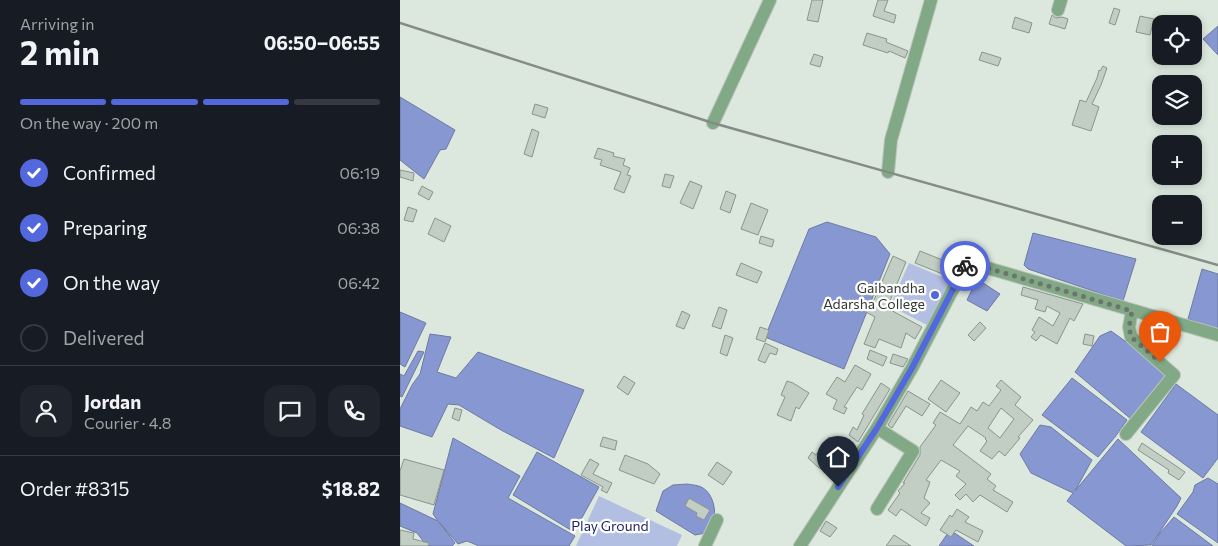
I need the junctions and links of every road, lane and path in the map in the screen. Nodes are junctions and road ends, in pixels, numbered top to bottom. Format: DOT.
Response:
graph roads {
  1 [pos="770,0"];
  2 [pos="931,0"];
  3 [pos="713,123"];
  4 [pos="888,172"];
  5 [pos="1132,311"];
  6 [pos="1218,335"];
  7 [pos="877,428"];
  8 [pos="1126,434"];
  9 [pos="877,509"];
  10 [pos="717,520"];
  11 [pos="705,546"];
  12 [pos="800,546"];
  1 -- 3 [label="street"];
  2 -- 4 [label="street"];
  5 -- 6 [label="street"];
  5 -- 7 [label="street"];
  5 -- 8 [label="street"];
  7 -- 9 [label="street"];
  7 -- 12 [label="street"];
  10 -- 11 [label="street"];
}
